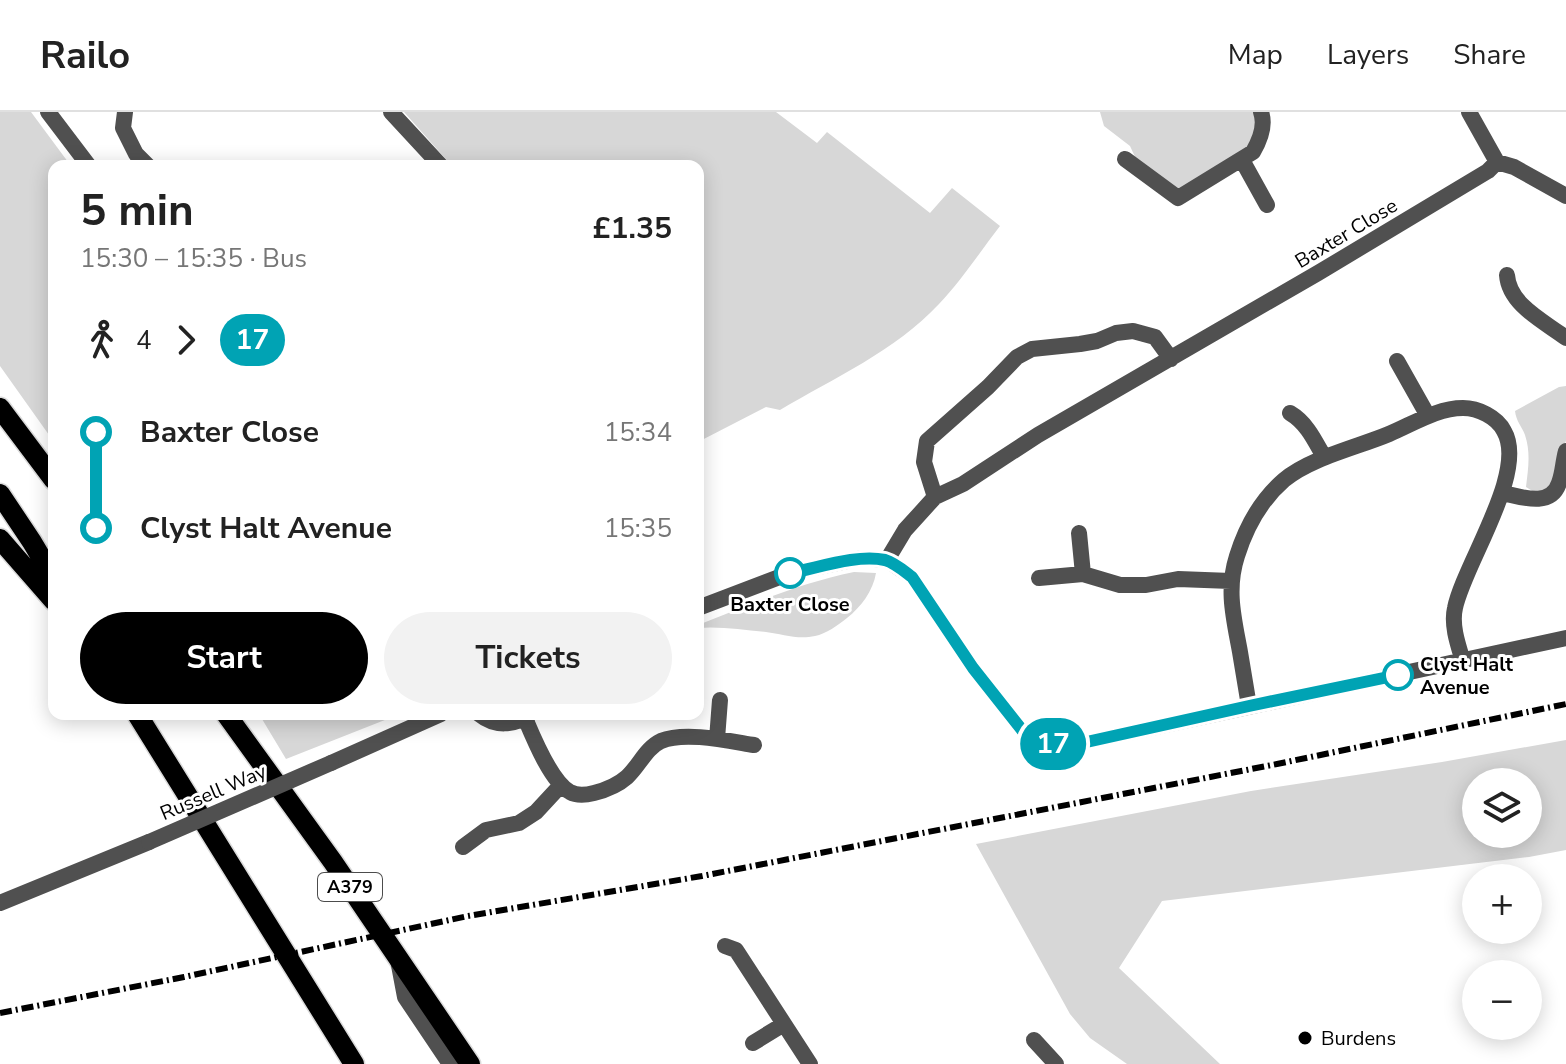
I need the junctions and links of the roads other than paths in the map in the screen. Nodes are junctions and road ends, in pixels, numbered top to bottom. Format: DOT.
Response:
graph roads {
  1 [pos="48,112"];
  2 [pos="125,112"];
  3 [pos="391,112"];
  4 [pos="1261,112"];
  5 [pos="1469,112"];
  6 [pos="1125,159"];
  7 [pos="84,160"];
  8 [pos="142,160"];
  9 [pos="435,160"];
  10 [pos="1242,160"];
  11 [pos="1497,162"];
  12 [pos="1566,196"];
  13 [pos="1267,205"];
  14 [pos="1507,275"];
  15 [pos="1566,338"];
  16 [pos="1171,359"];
  17 [pos="1397,361"];
  18 [pos="0,408"];
  19 [pos="1290,413"];
  20 [pos="1428,416"];
  21 [pos="1566,451"];
  22 [pos="1324,457"];
  23 [pos="48,472"];
  24 [pos="1503,493"];
  25 [pos="0,494"];
  26 [pos="935,497"];
  27 [pos="1079,533"];
  28 [pos="0,539"];
  29 [pos="887,560"];
  30 [pos="48,569"];
  31 [pos="1083,574"];
  32 [pos="1039,578"];
  33 [pos="1231,581"];
  34 [pos="48,594"];
  35 [pos="704,606"];
  36 [pos="1566,638"];
  37 [pos="1463,661"];
  38 [pos="720,700"];
  39 [pos="1249,706"];
  40 [pos="141,720"];
  41 [pos="230,720"];
  42 [pos="428,720"];
  43 [pos="488,720"];
  44 [pos="520,720"];
  45 [pos="529,720"];
  46 [pos="717,739"];
  47 [pos="754,745"];
  48 [pos="561,785"];
  49 [pos="463,847"];
  50 [pos="0,903"];
  51 [pos="725,946"];
  52 [pos="397,954"];
  53 [pos="784,1024"];
  54 [pos="1034,1040"];
  55 [pos="753,1043"];
  56 [pos="354,1064"];
  57 [pos="450,1064"];
  58 [pos="470,1064"];
  59 [pos="810,1064"];
  60 [pos="1056,1064"];
  1 -- 7 [label="street"];
  2 -- 8 [label="street"];
  3 -- 9 [label="street"];
  4 -- 10 [label="street"];
  5 -- 11 [label="street"];
  6 -- 10 [label="street"];
  10 -- 13 [label="street"];
  11 -- 12 [label="street"];
  11 -- 16 [label="street, Baxter Close"];
  14 -- 15 [label="street"];
  16 -- 26 [label="street, Baxter Close"];
  16 -- 26 [label="street"];
  17 -- 20 [label="street"];
  18 -- 23 [label="main road"];
  19 -- 22 [label="street"];
  20 -- 22 [label="street"];
  20 -- 24 [label="street"];
  21 -- 24 [label="street"];
  22 -- 33 [label="street"];
  24 -- 37 [label="street"];
  25 -- 30 [label="main road"];
  26 -- 29 [label="street, Baxter Close"];
  27 -- 31 [label="street"];
  28 -- 34 [label="main road"];
  29 -- 35 [label="street"];
  29 -- 39 [label="street"];
  31 -- 32 [label="street"];
  31 -- 33 [label="street"];
  33 -- 39 [label="street"];
  36 -- 37 [label="street"];
  37 -- 39 [label="street"];
  38 -- 46 [label="street"];
  40 -- 56 [label="main road"];
  41 -- 52 [label="main road, A379"];
  42 -- 50 [label="street, Russell Way, bridge"];
  43 -- 44 [label="street"];
  45 -- 48 [label="street"];
  46 -- 47 [label="street"];
  46 -- 48 [label="street"];
  48 -- 49 [label="street"];
  51 -- 53 [label="street"];
  52 -- 57 [label="street"];
  52 -- 58 [label="main road, A379"];
  53 -- 55 [label="street"];
  53 -- 59 [label="street"];
  54 -- 60 [label="street"];
}
